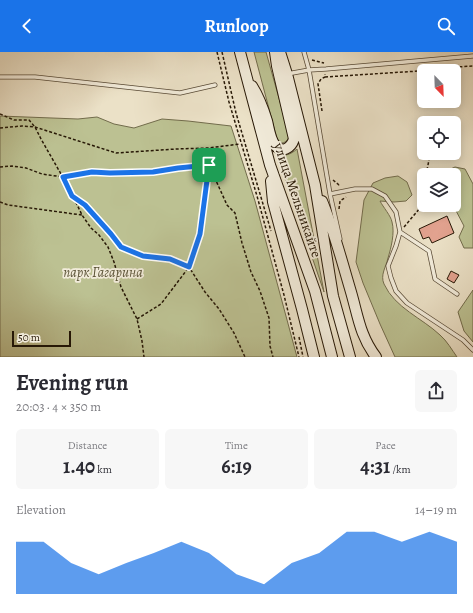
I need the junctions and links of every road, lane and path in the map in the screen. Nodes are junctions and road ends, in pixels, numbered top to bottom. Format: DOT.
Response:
graph roads {
  1 [pos="217,52"];
  2 [pos="222,52"];
  3 [pos="240,52"];
  4 [pos="275,52"];
  5 [pos="280,52"];
  6 [pos="304,52"];
  7 [pos="310,56"];
  8 [pos="473,56"];
  9 [pos="473,66"];
  10 [pos="326,69"];
  11 [pos="309,70"];
  12 [pos="287,74"];
  13 [pos="325,77"];
  14 [pos="0,78"];
  15 [pos="246,78"];
  16 [pos="215,85"];
  17 [pos="0,114"];
  18 [pos="323,114"];
  19 [pos="35,126"];
  20 [pos="0,128"];
  21 [pos="240,144"];
  22 [pos="208,148"];
  23 [pos="429,160"];
  24 [pos="209,165"];
  25 [pos="270,165"];
  26 [pos="0,167"];
  27 [pos="427,168"];
  28 [pos="63,177"];
  29 [pos="334,180"];
  30 [pos="315,185"];
  31 [pos="346,191"];
  32 [pos="330,194"];
  33 [pos="72,196"];
  34 [pos="0,202"];
  35 [pos="339,210"];
  36 [pos="417,212"];
  37 [pos="82,215"];
  38 [pos="271,231"];
  39 [pos="400,232"];
  40 [pos="189,267"];
  41 [pos="351,293"];
  42 [pos="457,294"];
  43 [pos="137,319"];
  44 [pos="299,335"];
  45 [pos="473,350"];
  46 [pos="144,357"];
  47 [pos="245,357"];
  48 [pos="273,357"];
  49 [pos="299,357"];
  50 [pos="303,357"];
  51 [pos="314,357"];
  52 [pos="332,357"];
  53 [pos="350,357"];
  54 [pos="376,357"];
  1 -- 21 [label="path"];
  2 -- 38 [label="path"];
  3 -- 15 [label="main road, улица Мельникайте"];
  4 -- 15 [label="main road"];
  5 -- 12 [label="main road, улица Мельникайте"];
  6 -- 11 [label="lane"];
  7 -- 10 [label="path"];
  8 -- 10 [label="lane"];
  9 -- 13 [label="path"];
  10 -- 11 [label="lane"];
  10 -- 13 [label="path"];
  11 -- 12 [label="lane"];
  11 -- 32 [label="lane"];
  12 -- 30 [label="main road, улица Мельникайте"];
  13 -- 18 [label="path"];
  14 -- 16 [label="lane"];
  15 -- 25 [label="main road, улица Мельникайте"];
  17 -- 19 [label="path"];
  19 -- 20 [label="path"];
  19 -- 22 [label="path"];
  19 -- 28 [label="path"];
  21 -- 22 [label="path"];
  21 -- 49 [label="path"];
  22 -- 24 [label="path"];
  23 -- 27 [label="path"];
  24 -- 28 [label="path"];
  24 -- 40 [label="path"];
  24 -- 48 [label="path"];
  25 -- 51 [label="main road"];
  25 -- 52 [label="main road, улица Мельникайте"];
  26 -- 28 [label="path"];
  28 -- 33 [label="path"];
  29 -- 31 [label="path"];
  30 -- 41 [label="main road"];
  30 -- 53 [label="main road, улица Мельникайте"];
  31 -- 32 [label="lane"];
  31 -- 35 [label="path"];
  31 -- 39 [label="lane"];
  32 -- 41 [label="lane"];
  33 -- 37 [label="path"];
  33 -- 40 [label="path"];
  34 -- 37 [label="path"];
  36 -- 39 [label="path"];
  37 -- 43 [label="path"];
  39 -- 42 [label="lane"];
  39 -- 45 [label="lane"];
  40 -- 43 [label="path"];
  40 -- 47 [label="path"];
  41 -- 54 [label="main road"];
  43 -- 46 [label="path"];
  44 -- 50 [label="path"];
}
